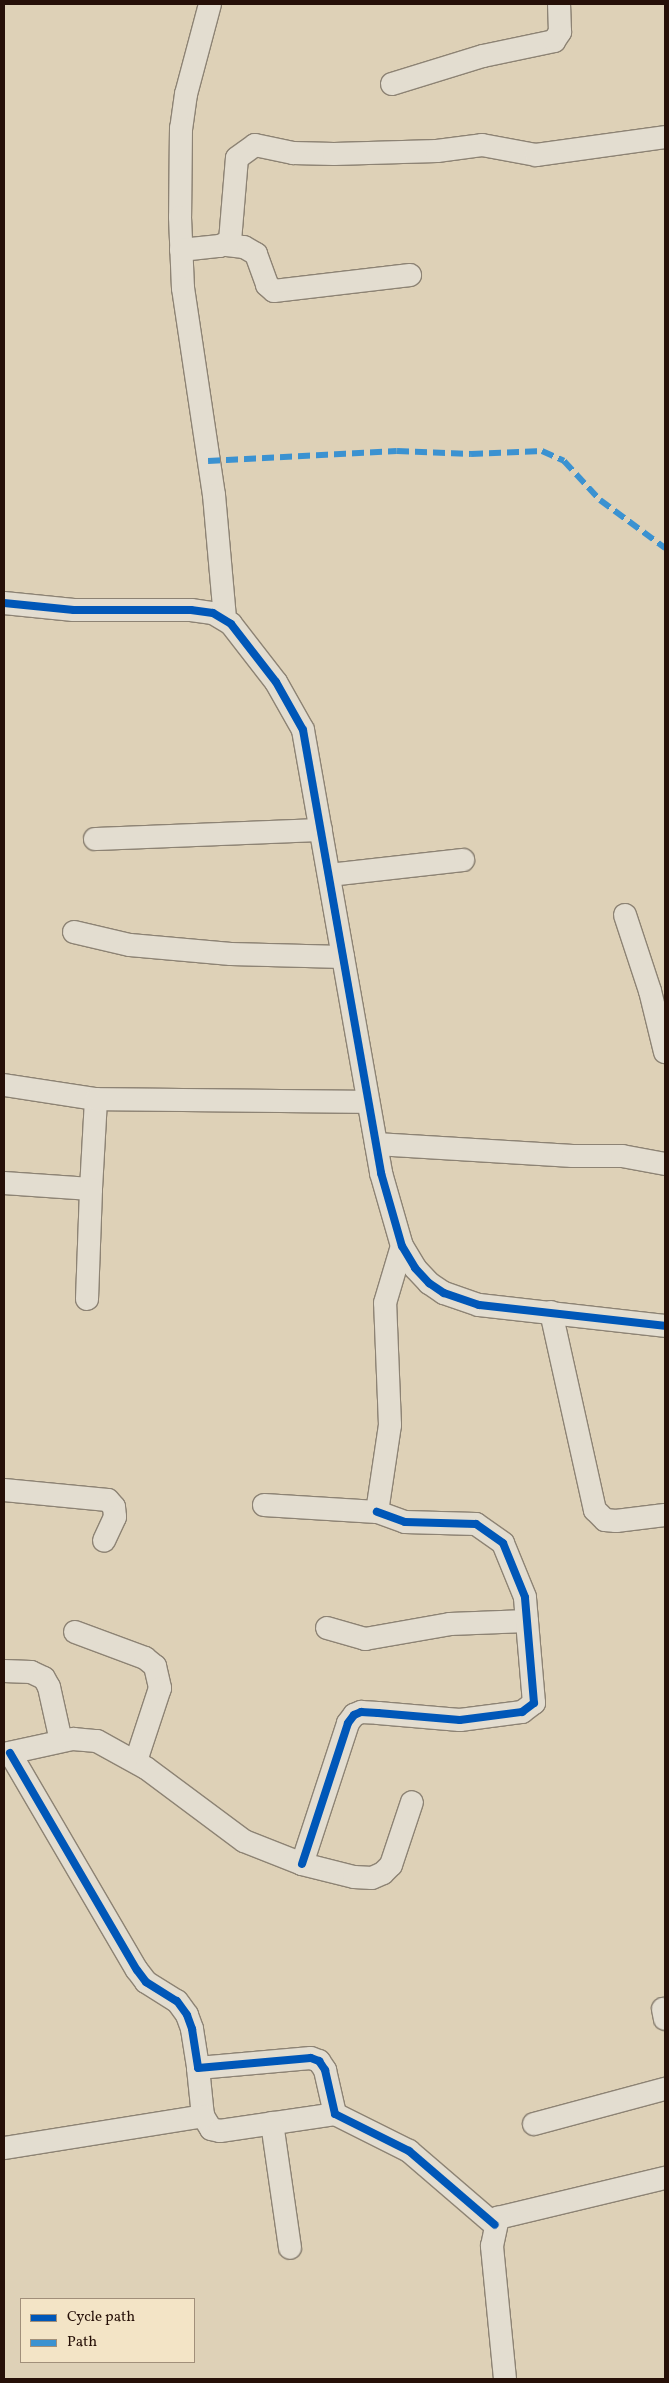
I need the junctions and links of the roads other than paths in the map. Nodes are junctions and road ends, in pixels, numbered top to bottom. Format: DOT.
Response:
graph roads {
  1 [pos="210,4"];
  2 [pos="559,4"];
  3 [pos="392,84"];
  4 [pos="665,136"];
  5 [pos="226,244"];
  6 [pos="180,250"];
  7 [pos="410,276"];
  8 [pos="4,603"];
  9 [pos="225,618"];
  10 [pos="321,830"];
  11 [pos="94,839"];
  12 [pos="463,860"];
  13 [pos="329,875"];
  14 [pos="625,915"];
  15 [pos="74,932"];
  16 [pos="343,957"];
  17 [pos="665,1052"];
  18 [pos="4,1085"];
  19 [pos="96,1099"];
  20 [pos="367,1102"];
  21 [pos="376,1144"];
  22 [pos="665,1164"];
  23 [pos="4,1183"];
  24 [pos="91,1189"];
  25 [pos="402,1246"];
  26 [pos="87,1299"];
  27 [pos="550,1312"];
  28 [pos="665,1326"];
  29 [pos="4,1490"];
  30 [pos="264,1505"];
  31 [pos="377,1512"];
  32 [pos="665,1515"];
  33 [pos="104,1541"];
  34 [pos="527,1621"];
  35 [pos="327,1628"];
  36 [pos="75,1632"];
  37 [pos="4,1671"];
  38 [pos="61,1741"];
  39 [pos="7,1754"];
  40 [pos="136,1761"];
  41 [pos="412,1802"];
  42 [pos="302,1864"];
  43 [pos="198,2068"];
  44 [pos="665,2089"];
  45 [pos="335,2114"];
  46 [pos="203,2116"];
  47 [pos="272,2123"];
  48 [pos="534,2124"];
  49 [pos="4,2148"];
  50 [pos="665,2178"];
  51 [pos="495,2225"];
  52 [pos="290,2248"];
  53 [pos="505,2379"];
  1 -- 6 [label="street"];
  2 -- 3 [label="street"];
  4 -- 5 [label="street"];
  5 -- 6 [label="street"];
  5 -- 7 [label="street"];
  6 -- 9 [label="street"];
  8 -- 9 [label="street"];
  9 -- 10 [label="street"];
  10 -- 11 [label="street"];
  10 -- 13 [label="street"];
  12 -- 13 [label="street"];
  13 -- 16 [label="street"];
  14 -- 17 [label="street"];
  15 -- 16 [label="street"];
  16 -- 20 [label="street"];
  18 -- 19 [label="street"];
  19 -- 20 [label="street"];
  19 -- 24 [label="street"];
  20 -- 21 [label="street"];
  21 -- 22 [label="street"];
  21 -- 25 [label="street"];
  23 -- 24 [label="street"];
  24 -- 26 [label="street"];
  25 -- 27 [label="street"];
  25 -- 31 [label="street"];
  27 -- 28 [label="street"];
  27 -- 32 [label="street"];
  29 -- 33 [label="street"];
  30 -- 31 [label="street"];
  31 -- 34 [label="street"];
  34 -- 35 [label="street"];
  34 -- 42 [label="street"];
  36 -- 40 [label="street"];
  37 -- 38 [label="street"];
  38 -- 39 [label="street"];
  38 -- 40 [label="street"];
  39 -- 43 [label="street"];
  40 -- 42 [label="street"];
  41 -- 42 [label="street"];
  43 -- 45 [label="street"];
  43 -- 46 [label="street"];
  44 -- 48 [label="street"];
  45 -- 47 [label="street"];
  45 -- 51 [label="street"];
  46 -- 47 [label="street"];
  46 -- 49 [label="street"];
  47 -- 52 [label="street"];
  50 -- 51 [label="street"];
  51 -- 53 [label="street"];
}
